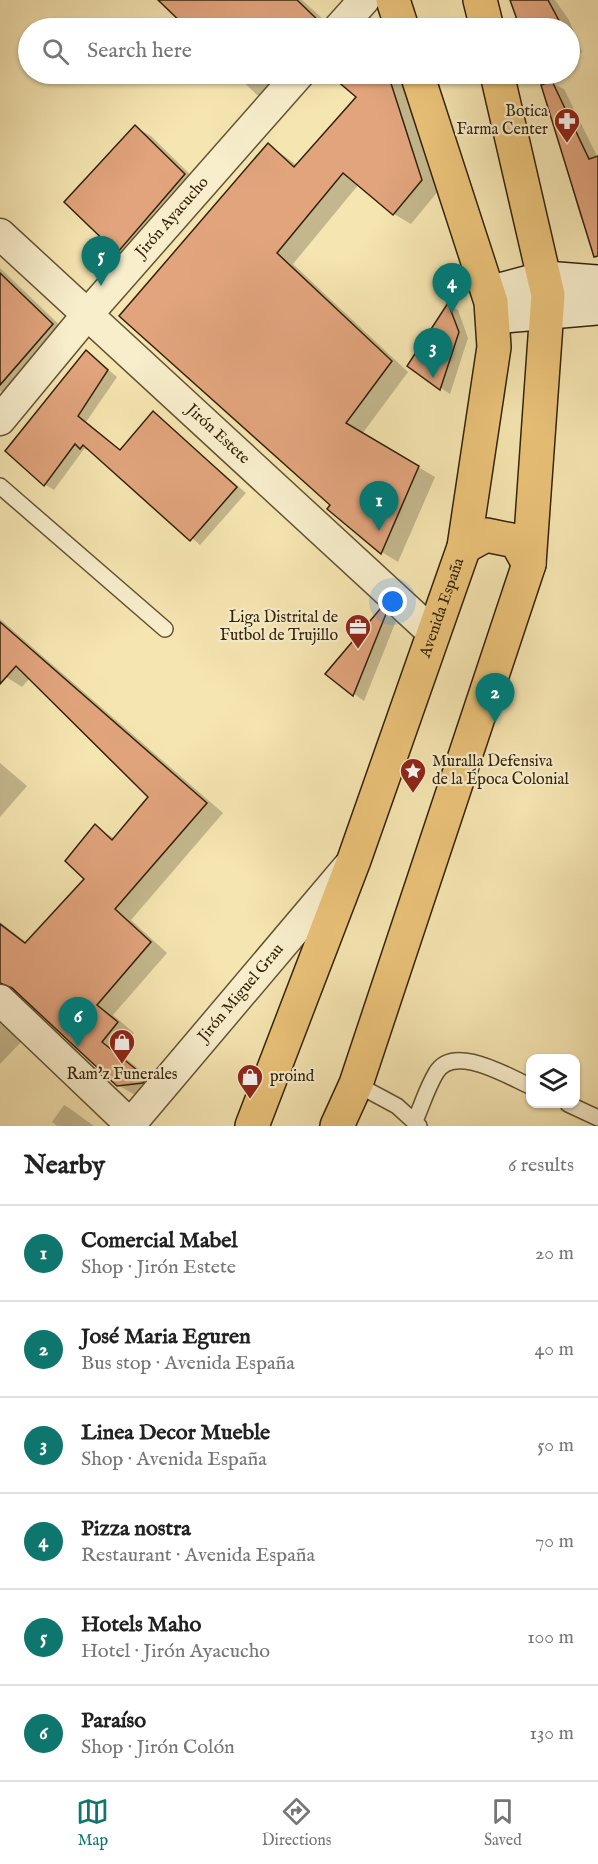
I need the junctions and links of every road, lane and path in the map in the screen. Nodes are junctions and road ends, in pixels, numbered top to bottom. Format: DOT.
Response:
graph roads {
  1 [pos="364,0"];
  2 [pos="393,0"];
  3 [pos="480,0"];
  4 [pos="348,18"];
  5 [pos="399,18"];
  6 [pos="484,18"];
  7 [pos="290,84"];
  8 [pos="420,84"];
  9 [pos="499,84"];
  10 [pos="0,234"];
  11 [pos="545,278"];
  12 [pos="598,282"];
  13 [pos="491,305"];
  14 [pos="598,308"];
  15 [pos="548,311"];
  16 [pos="86,316"];
  17 [pos="0,420"];
  18 [pos="0,486"];
  19 [pos="464,548"];
  20 [pos="529,564"];
  21 [pos="165,629"];
  22 [pos="434,634"];
  23 [pos="354,860"];
  24 [pos="0,1000"];
  25 [pos="356,1084"];
  26 [pos="526,1084"];
  27 [pos="577,1108"];
  28 [pos="598,1118"];
  29 [pos="417,1124"];
  30 [pos="130,1125"];
  31 [pos="252,1126"];
  32 [pos="336,1126"];
  1 -- 4 [label="street"];
  2 -- 5 [label="main road"];
  3 -- 6 [label="main road"];
  7 -- 16 [label="street, Jirón Ayacucho"];
  8 -- 13 [label="main road, Avenida España"];
  9 -- 11 [label="main road"];
  10 -- 16 [label="street, Jirón Estete"];
  11 -- 12 [label="main road"];
  11 -- 13 [label="main road"];
  11 -- 15 [label="main road"];
  13 -- 15 [label="main road"];
  13 -- 19 [label="main road, Avenida España"];
  14 -- 15 [label="main road"];
  15 -- 20 [label="main road"];
  16 -- 17 [label="street, Jirón Ayacucho"];
  16 -- 22 [label="street, Jirón Estete"];
  18 -- 21 [label="lane"];
  19 -- 20 [label="main road"];
  19 -- 22 [label="main road, Avenida España"];
  20 -- 25 [label="main road"];
  22 -- 23 [label="main road, Avenida España"];
  23 -- 30 [label="street, Jirón Miguel Grau"];
  23 -- 31 [label="main road, Avenida España"];
  24 -- 30 [label="street"];
  25 -- 29 [label="lane"];
  25 -- 32 [label="main road"];
  26 -- 29 [label="lane"];
  27 -- 28 [label="lane"];
}
